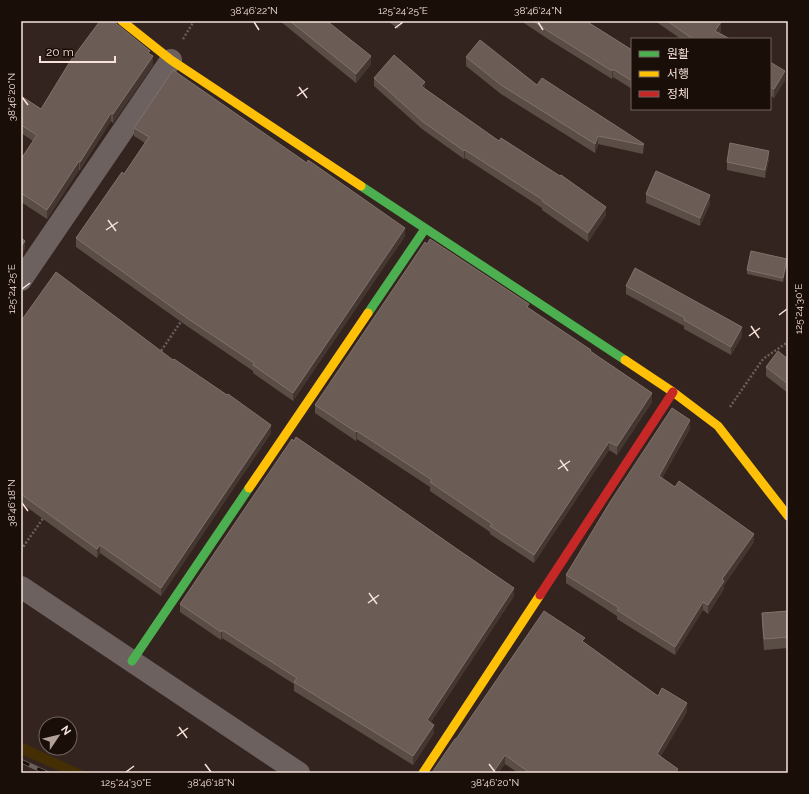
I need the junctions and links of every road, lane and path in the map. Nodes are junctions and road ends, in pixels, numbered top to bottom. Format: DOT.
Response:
graph roads {
  1 [pos="122,21"];
  2 [pos="171,60"];
  3 [pos="425,229"];
  4 [pos="21,280"];
  5 [pos="185,316"];
  6 [pos="788,342"];
  7 [pos="157,355"];
  8 [pos="673,392"];
  9 [pos="718,426"];
  10 [pos="48,511"];
  11 [pos="788,516"];
  12 [pos="21,550"];
  13 [pos="21,587"];
  14 [pos="132,661"];
  15 [pos="299,773"];
  16 [pos="423,773"];
  1 -- 2 [label="street"];
  2 -- 3 [label="street"];
  2 -- 4 [label="street"];
  3 -- 8 [label="street"];
  3 -- 14 [label="street"];
  5 -- 7 [label="path"];
  6 -- 9 [label="path"];
  8 -- 9 [label="street"];
  8 -- 16 [label="street"];
  9 -- 11 [label="street"];
  10 -- 12 [label="path"];
  13 -- 14 [label="street"];
  14 -- 15 [label="street"];
}
